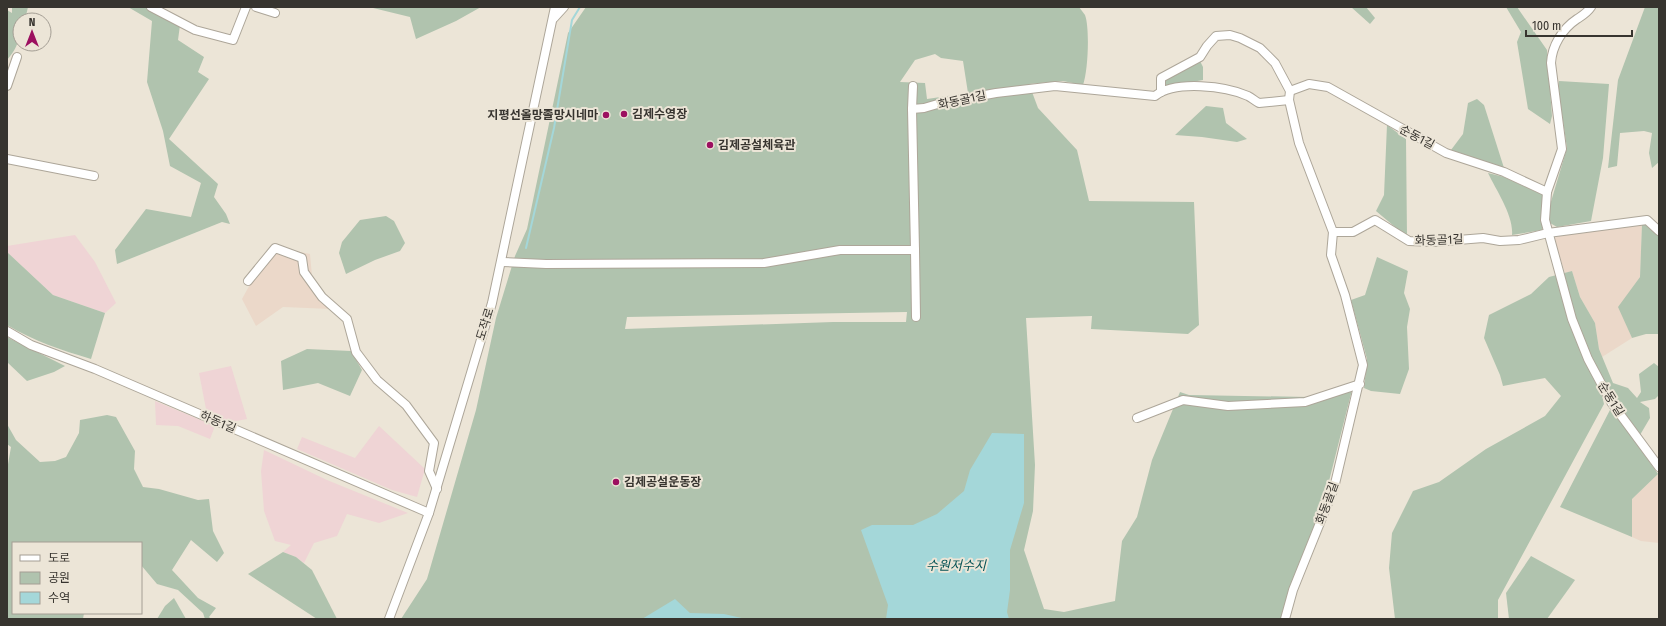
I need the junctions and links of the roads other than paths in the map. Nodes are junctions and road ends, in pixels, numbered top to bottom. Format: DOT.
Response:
graph roads {
  1 [pos="151,7"];
  2 [pos="246,7"];
  3 [pos="256,7"];
  4 [pos="555,7"];
  5 [pos="564,7"];
  6 [pos="1591,7"];
  7 [pos="275,13"];
  8 [pos="552,20"];
  9 [pos="17,57"];
  10 [pos="7,86"];
  11 [pos="913,86"];
  12 [pos="1161,92"];
  13 [pos="1290,92"];
  14 [pos="1290,100"];
  15 [pos="912,109"];
  16 [pos="7,159"];
  17 [pos="94,176"];
  18 [pos="1547,192"];
  19 [pos="1659,231"];
  20 [pos="1333,232"];
  21 [pos="1548,233"];
  22 [pos="915,250"];
  23 [pos="502,262"];
  24 [pos="248,281"];
  25 [pos="916,317"];
  26 [pos="7,331"];
  27 [pos="1360,384"];
  28 [pos="1137,418"];
  29 [pos="1659,467"];
  30 [pos="437,489"];
  31 [pos="429,513"];
  32 [pos="389,619"];
  33 [pos="1285,619"];
  1 -- 2 [label="street"];
  3 -- 7 [label="street"];
  4 -- 8 [label="street, 도작로"];
  5 -- 8 [label="street"];
  6 -- 18 [label="street, 순동1길"];
  8 -- 23 [label="street, 도작로"];
  9 -- 10 [label="street"];
  11 -- 15 [label="street"];
  12 -- 13 [label="street"];
  12 -- 14 [label="street, 화동골1길"];
  12 -- 15 [label="street, 화동골1길"];
  13 -- 14 [label="street"];
  13 -- 18 [label="street, 순동1길"];
  14 -- 20 [label="street"];
  15 -- 22 [label="street"];
  16 -- 17 [label="street"];
  18 -- 21 [label="street, 순동1길"];
  19 -- 21 [label="street"];
  20 -- 21 [label="street, 화동골1길"];
  20 -- 27 [label="street, 화동골길"];
  21 -- 29 [label="street, 순동1길"];
  22 -- 23 [label="street"];
  22 -- 25 [label="street"];
  23 -- 30 [label="street, 도작로"];
  24 -- 30 [label="street"];
  26 -- 31 [label="street, 하동1길"];
  27 -- 28 [label="street"];
  27 -- 33 [label="street, 화동골길"];
  30 -- 31 [label="street, 도작로"];
  31 -- 32 [label="street, 도작로"];
}
